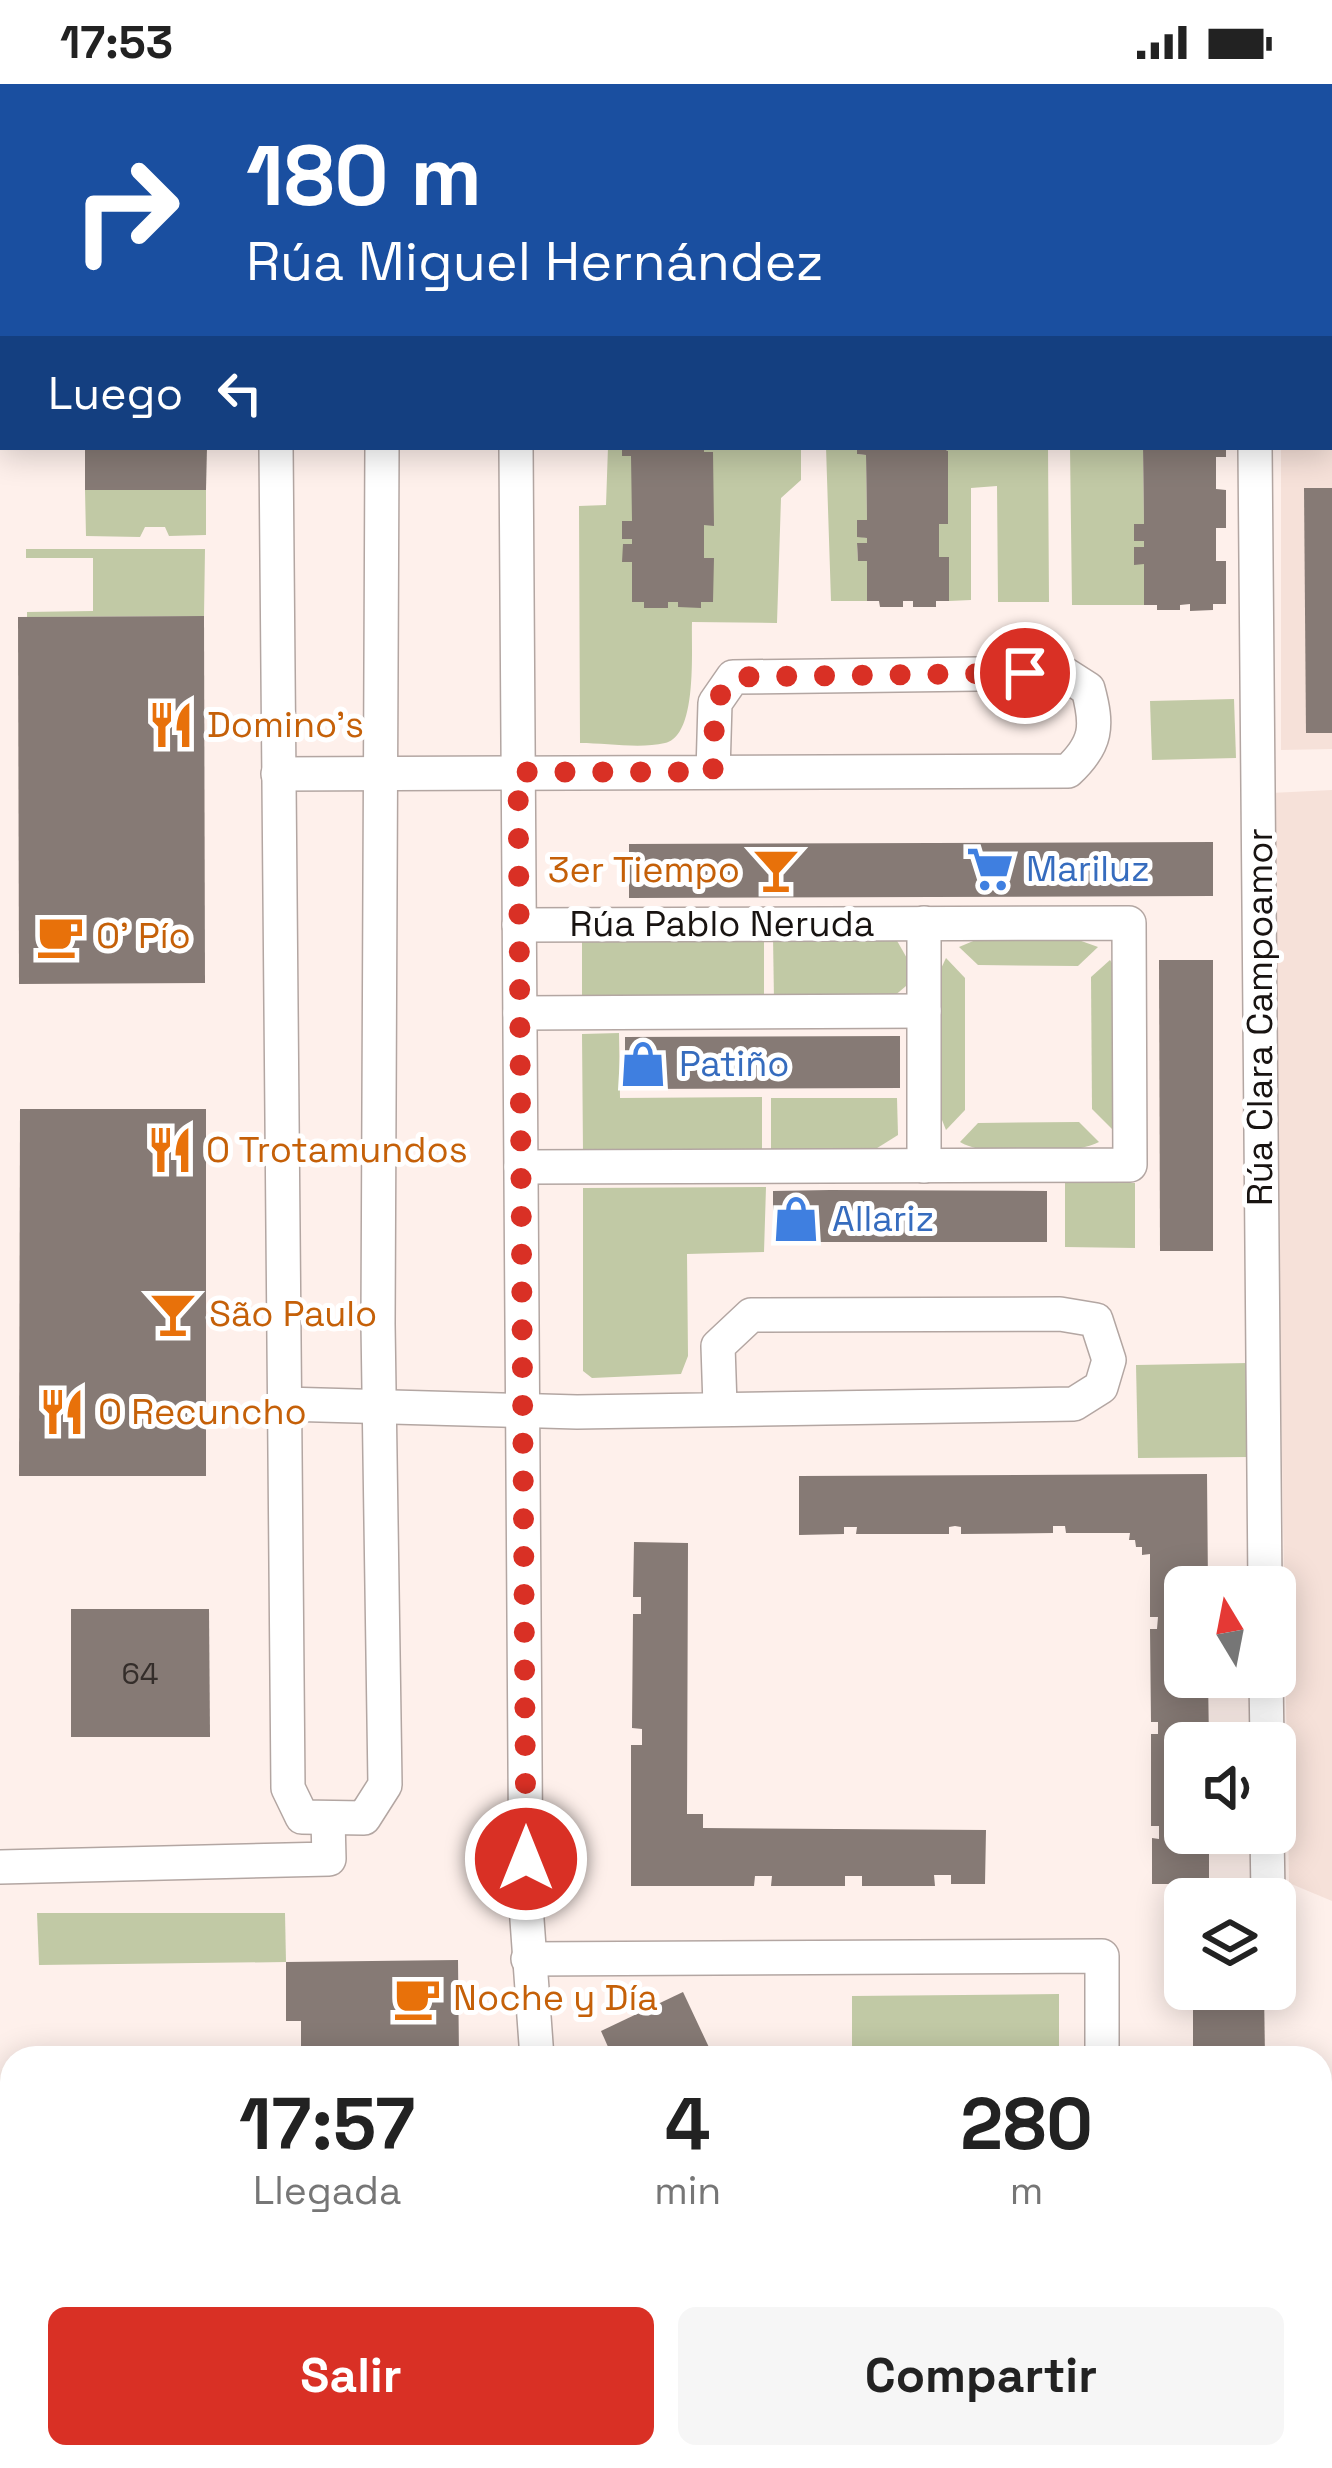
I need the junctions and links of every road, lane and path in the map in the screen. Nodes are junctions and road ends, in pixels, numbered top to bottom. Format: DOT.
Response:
graph roads {
  1 [pos="276,450"];
  2 [pos="382,450"];
  3 [pos="515,450"];
  4 [pos="1255,450"];
  5 [pos="518,772"];
  6 [pos="713,772"];
  7 [pos="278,773"];
  8 [pos="382,773"];
  9 [pos="924,923"];
  10 [pos="519,925"];
  11 [pos="924,1011"];
  12 [pos="520,1013"];
  13 [pos="924,1166"];
  14 [pos="521,1167"];
  15 [pos="284,1404"];
  16 [pos="379,1406"];
  17 [pos="720,1406"];
  18 [pos="523,1409"];
  19 [pos="1265,1566"];
  20 [pos="328,1819"];
  21 [pos="0,1867"];
  22 [pos="528,1960"];
  23 [pos="536,2046"];
  24 [pos="1102,2046"];
  1 -- 7 [label="street"];
  2 -- 8 [label="street"];
  3 -- 5 [label="street"];
  4 -- 19 [label="street, Rúa Clara Campoamor"];
  5 -- 6 [label="street"];
  5 -- 8 [label="street"];
  5 -- 10 [label="street"];
  6 -- 6 [label="street"];
  7 -- 8 [label="street"];
  7 -- 15 [label="street"];
  8 -- 16 [label="street"];
  9 -- 10 [label="street, Rúa Pablo Neruda"];
  9 -- 11 [label="street, Rúa Pablo Neruda"];
  9 -- 13 [label="street, Rúa Pablo Neruda"];
  10 -- 12 [label="street"];
  11 -- 12 [label="street"];
  11 -- 13 [label="street, Rúa Pablo Neruda"];
  12 -- 14 [label="street"];
  13 -- 14 [label="street, Rúa Pablo Neruda"];
  14 -- 18 [label="street"];
  15 -- 16 [label="street"];
  15 -- 20 [label="street"];
  16 -- 18 [label="street"];
  16 -- 20 [label="street"];
  17 -- 17 [label="street"];
  17 -- 18 [label="street"];
  18 -- 22 [label="street"];
  20 -- 21 [label="street"];
  22 -- 23 [label="street"];
  22 -- 24 [label="street"];
}
